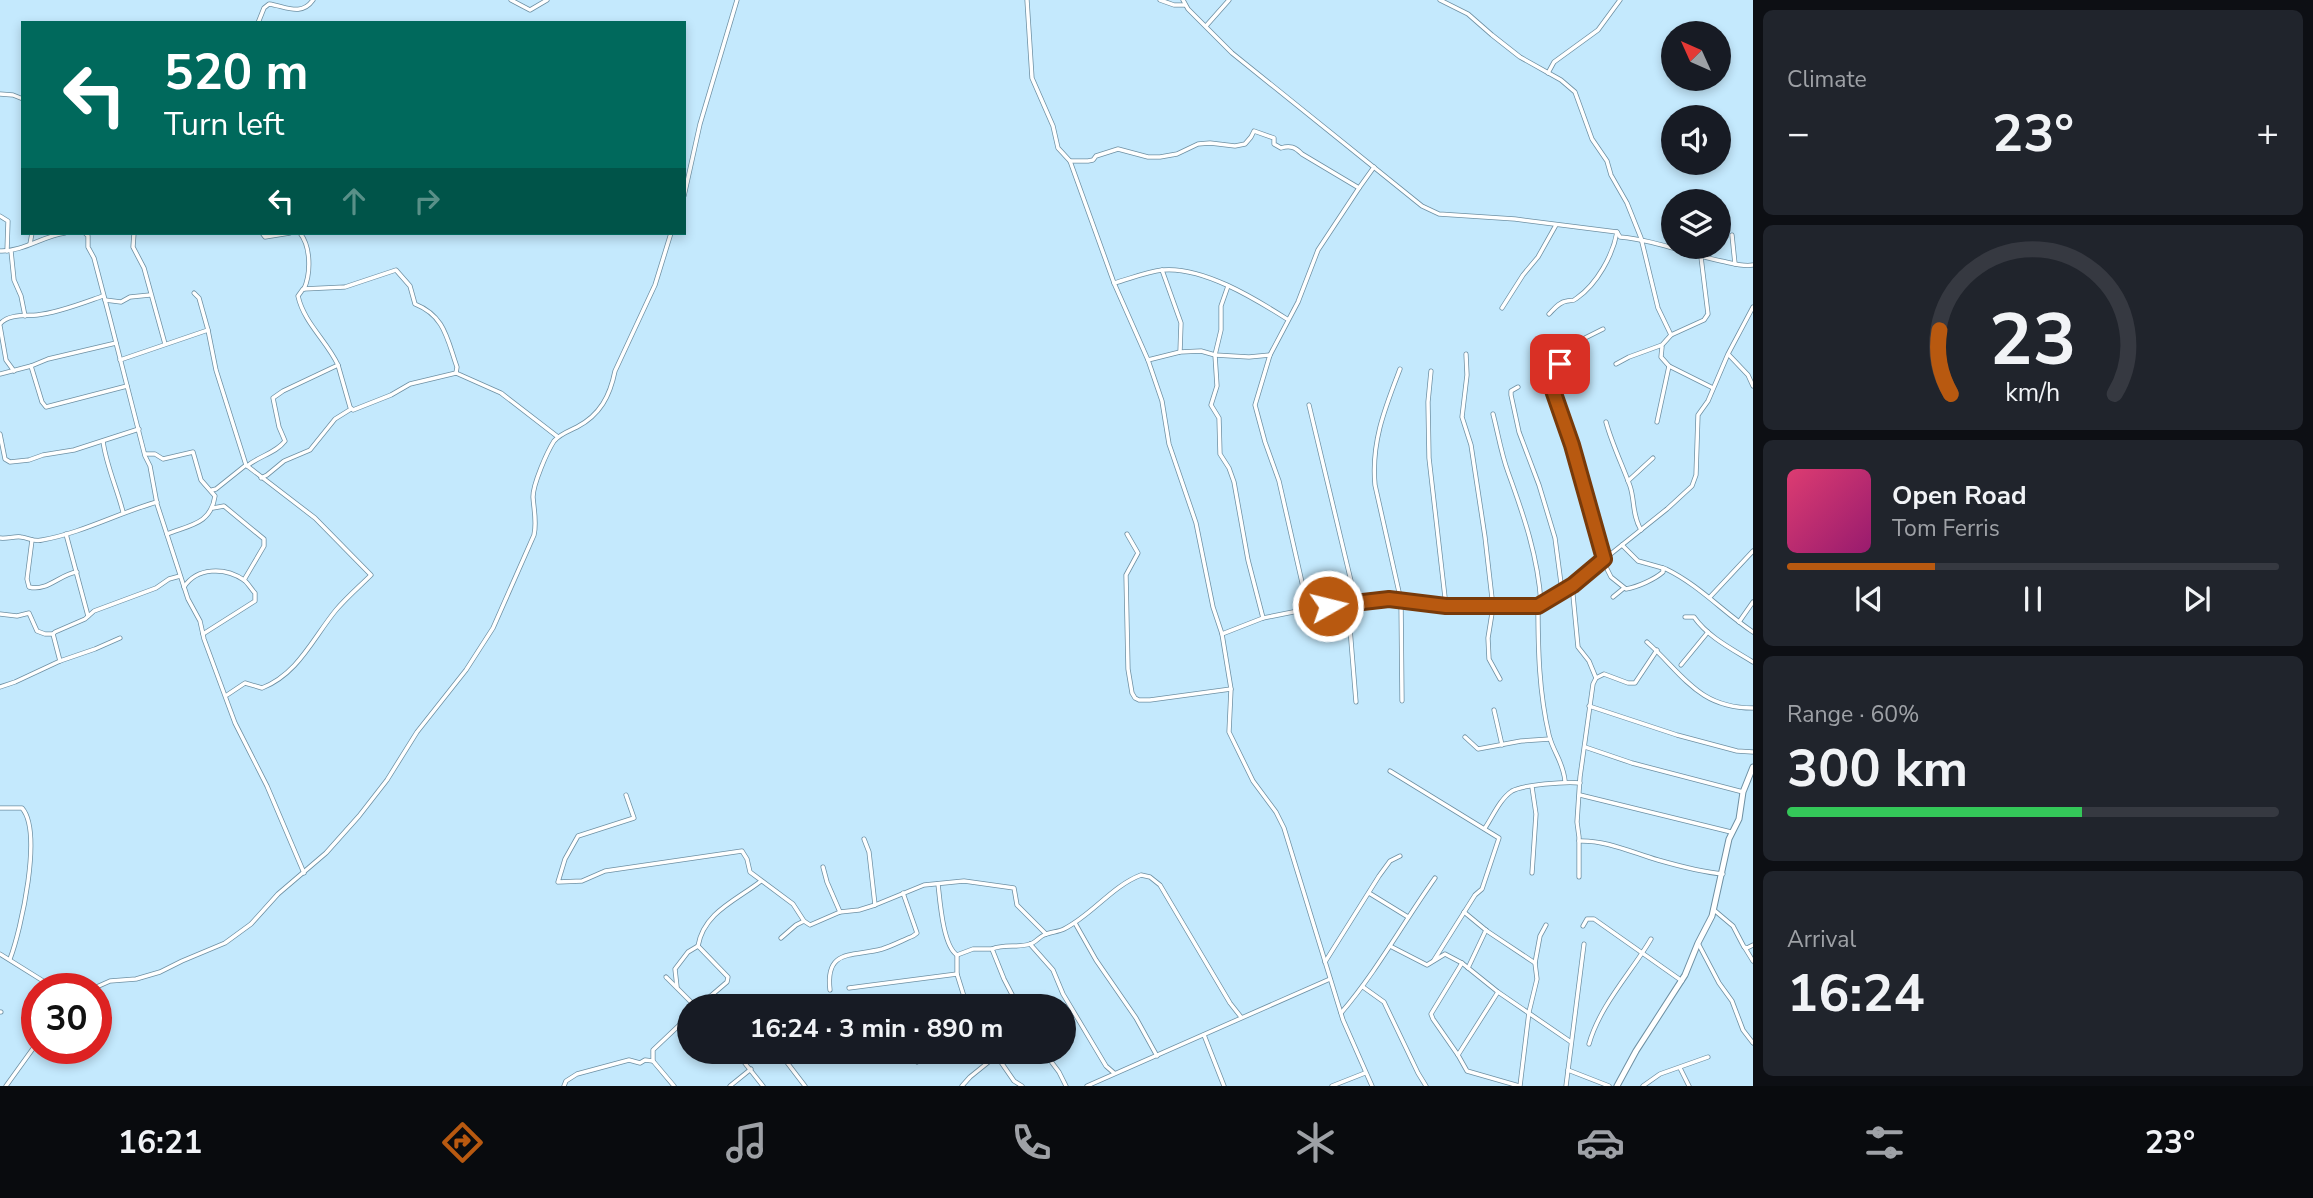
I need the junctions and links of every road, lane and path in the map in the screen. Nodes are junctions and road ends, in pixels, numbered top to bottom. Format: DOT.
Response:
graph roads {
  1 [pos="313,0"];
  2 [pos="511,0"];
  3 [pos="547,0"];
  4 [pos="737,0"];
  5 [pos="1027,0"];
  6 [pos="1160,0"];
  7 [pos="1229,0"];
  8 [pos="1440,0"];
  9 [pos="1620,0"];
  10 [pos="1184,2"];
  11 [pos="259,21"];
  12 [pos="1206,26"];
  13 [pos="1548,73"];
  14 [pos="0,94"];
  15 [pos="21,98"];
  16 [pos="1070,161"];
  17 [pos="1374,167"];
  18 [pos="686,188"];
  19 [pos="1359,188"];
  20 [pos="0,216"];
  21 [pos="1556,225"];
  22 [pos="1617,232"];
  23 [pos="32,235"];
  24 [pos="52,235"];
  25 [pos="87,235"];
  26 [pos="134,235"];
  27 [pos="301,235"];
  28 [pos="670,235"];
  29 [pos="1732,235"];
  30 [pos="1640,238"];
  31 [pos="1661,243"];
  32 [pos="30,244"];
  33 [pos="0,251"];
  34 [pos="9,251"];
  35 [pos="1701,259"];
  36 [pos="1711,259"];
  37 [pos="1735,264"];
  38 [pos="1753,265"];
  39 [pos="1162,270"];
  40 [pos="1114,283"];
  41 [pos="1228,286"];
  42 [pos="304,289"];
  43 [pos="194,293"];
  44 [pos="151,295"];
  45 [pos="104,298"];
  46 [pos="1753,307"];
  47 [pos="1502,308"];
  48 [pos="1549,314"];
  49 [pos="25,316"];
  50 [pos="1287,319"];
  51 [pos="0,325"];
  52 [pos="1603,329"];
  53 [pos="208,330"];
  54 [pos="1671,335"];
  55 [pos="116,343"];
  56 [pos="165,344"];
  57 [pos="1662,345"];
  58 [pos="1180,352"];
  59 [pos="1466,354"];
  60 [pos="1728,354"];
  61 [pos="1215,355"];
  62 [pos="1270,355"];
  63 [pos="120,360"];
  64 [pos="1148,360"];
  65 [pos="1616,364"];
  66 [pos="338,365"];
  67 [pos="31,366"];
  68 [pos="1669,366"];
  69 [pos="1400,369"];
  70 [pos="13,371"];
  71 [pos="1431,371"];
  72 [pos="456,373"];
  73 [pos="0,374"];
  74 [pos="127,386"];
  75 [pos="1753,386"];
  76 [pos="1518,387"];
  77 [pos="1713,388"];
  78 [pos="1309,405"];
  79 [pos="351,409"];
  80 [pos="1493,414"];
  81 [pos="1606,422"];
  82 [pos="1657,422"];
  83 [pos="139,429"];
  84 [pos="0,434"];
  85 [pos="558,437"];
  86 [pos="103,440"];
  87 [pos="145,454"];
  88 [pos="1653,458"];
  89 [pos="246,465"];
  90 [pos="261,478"];
  91 [pos="1628,481"];
  92 [pos="212,490"];
  93 [pos="157,502"];
  94 [pos="213,508"];
  95 [pos="123,512"];
  96 [pos="1641,530"];
  97 [pos="66,534"];
  98 [pos="167,534"];
  99 [pos="1127,534"];
  100 [pos="0,538"];
  101 [pos="32,540"];
  102 [pos="1622,545"];
  103 [pos="1753,551"];
  104 [pos="1604,560"];
  105 [pos="1663,568"];
  106 [pos="77,572"];
  107 [pos="180,576"];
  108 [pos="244,581"];
  109 [pos="1573,585"];
  110 [pos="184,587"];
  111 [pos="1624,588"];
  112 [pos="1562,591"];
  113 [pos="1613,597"];
  114 [pos="1710,597"];
  115 [pos="1401,601"];
  116 [pos="1356,602"];
  117 [pos="1753,602"];
  118 [pos="1348,604"];
  119 [pos="1540,605"];
  120 [pos="1446,606"];
  121 [pos="1493,607"];
  122 [pos="1308,609"];
  123 [pos="0,614"];
  124 [pos="88,616"];
  125 [pos="1685,617"];
  126 [pos="1263,618"];
  127 [pos="1739,622"];
  128 [pos="1708,632"];
  129 [pos="1753,632"];
  130 [pos="53,634"];
  131 [pos="202,634"];
  132 [pos="1222,634"];
  133 [pos="120,638"];
  134 [pos="1647,642"];
  135 [pos="1657,650"];
  136 [pos="60,660"];
  137 [pos="1753,662"];
  138 [pos="1681,665"];
  139 [pos="1596,678"];
  140 [pos="1500,679"];
  141 [pos="0,687"];
  142 [pos="1231,689"];
  143 [pos="227,696"];
  144 [pos="1402,701"];
  145 [pos="1356,702"];
  146 [pos="1589,706"];
  147 [pos="1753,708"];
  148 [pos="1494,710"];
  149 [pos="1465,737"];
  150 [pos="1550,739"];
  151 [pos="1502,745"];
  152 [pos="1585,747"];
  153 [pos="1753,752"];
  154 [pos="1753,767"];
  155 [pos="1390,771"];
  156 [pos="1566,781"];
  157 [pos="1580,783"];
  158 [pos="1532,787"];
  159 [pos="1743,792"];
  160 [pos="626,795"];
  161 [pos="1580,795"];
  162 [pos="0,808"];
  163 [pos="1485,828"];
  164 [pos="1732,833"];
  165 [pos="864,839"];
  166 [pos="1579,841"];
  167 [pos="1400,856"];
  168 [pos="823,867"];
  169 [pos="304,873"];
  170 [pos="1532,873"];
  171 [pos="1723,874"];
  172 [pos="1579,877"];
  173 [pos="1435,878"];
  174 [pos="761,881"];
  175 [pos="938,884"];
  176 [pos="903,893"];
  177 [pos="1369,893"];
  178 [pos="875,905"];
  179 [pos="1714,910"];
  180 [pos="839,912"];
  181 [pos="1464,912"];
  182 [pos="1408,917"];
  183 [pos="804,921"];
  184 [pos="1075,923"];
  185 [pos="1546,926"];
  186 [pos="1583,926"];
  187 [pos="1486,930"];
  188 [pos="1046,933"];
  189 [pos="781,938"];
  190 [pos="1651,939"];
  191 [pos="1698,943"];
  192 [pos="1030,944"];
  193 [pos="1584,944"];
  194 [pos="1753,945"];
  195 [pos="698,946"];
  196 [pos="1390,946"];
  197 [pos="1745,948"];
  198 [pos="992,949"];
  199 [pos="1642,953"];
  200 [pos="0,954"];
  201 [pos="957,956"];
  202 [pos="10,959"];
  203 [pos="1434,960"];
  204 [pos="1753,961"];
  205 [pos="1325,962"];
  206 [pos="1535,962"];
  207 [pos="1462,963"];
  208 [pos="1468,968"];
  209 [pos="31,973"];
  210 [pos="957,974"];
  211 [pos="666,977"];
  212 [pos="1330,979"];
  213 [pos="112,981"];
  214 [pos="1682,981"];
  215 [pos="1363,986"];
  216 [pos="677,987"];
  217 [pos="849,988"];
  218 [pos="830,990"];
  219 [pos="1498,992"];
  220 [pos="684,994"];
  221 [pos="712,994"];
  222 [pos="963,994"];
  223 [pos="1012,994"];
  224 [pos="1529,1012"];
  225 [pos="1341,1013"];
  226 [pos="1241,1017"];
  227 [pos="677,1027"];
  228 [pos="1204,1035"];
  229 [pos="1571,1042"];
  230 [pos="1753,1043"];
  231 [pos="1589,1044"];
  232 [pos="1458,1055"];
  233 [pos="1157,1056"];
  234 [pos="1709,1057"];
  235 [pos="653,1061"];
  236 [pos="22,1064"];
  237 [pos="747,1064"];
  238 [pos="788,1064"];
  239 [pos="984,1064"];
  240 [pos="1002,1064"];
  241 [pos="1053,1064"];
  242 [pos="1680,1068"];
  243 [pos="751,1069"];
  244 [pos="1568,1070"];
  245 [pos="1365,1073"];
  246 [pos="1116,1074"];
  247 [pos="0,1080"];
  248 [pos="1498,1084"];
  249 [pos="6,1085"];
  250 [pos="564,1086"];
  251 [pos="674,1086"];
  252 [pos="730,1086"];
  253 [pos="763,1086"];
  254 [pos="805,1086"];
  255 [pos="962,1086"];
  256 [pos="1022,1086"];
  257 [pos="1066,1086"];
  258 [pos="1087,1086"];
  259 [pos="1224,1086"];
  260 [pos="1332,1086"];
  261 [pos="1372,1086"];
  262 [pos="1426,1086"];
  263 [pos="1520,1086"];
  264 [pos="1566,1086"];
  265 [pos="1609,1086"];
  266 [pos="1616,1086"];
  267 [pos="1643,1086"];
  268 [pos="1689,1086"];
  1 -- 11 [label="street"];
  2 -- 3 [label="street"];
  4 -- 18 [label="street"];
  5 -- 16 [label="street"];
  6 -- 10 [label="street"];
  7 -- 12 [label="street"];
  8 -- 13 [label="street"];
  9 -- 13 [label="street"];
  10 -- 12 [label="street"];
  12 -- 17 [label="street"];
  13 -- 30 [label="street"];
  14 -- 15 [label="street"];
  16 -- 19 [label="street"];
  16 -- 40 [label="street"];
  17 -- 19 [label="street"];
  17 -- 21 [label="street"];
  19 -- 50 [label="street"];
  20 -- 34 [label="street"];
  21 -- 22 [label="street"];
  21 -- 47 [label="street"];
  22 -- 30 [label="street"];
  22 -- 48 [label="street"];
  23 -- 32 [label="street"];
  24 -- 32 [label="street"];
  25 -- 45 [label="street"];
  26 -- 44 [label="street"];
  27 -- 42 [label="street"];
  28 -- 85 [label="street"];
  29 -- 37 [label="street"];
  30 -- 31 [label="street"];
  30 -- 54 [label="street"];
  32 -- 34 [label="street"];
  33 -- 34 [label="street"];
  34 -- 49 [label="street"];
  35 -- 54 [label="street"];
  36 -- 37 [label="street"];
  37 -- 38 [label="street"];
  39 -- 40 [label="street"];
  39 -- 41 [label="street"];
  39 -- 58 [label="street"];
  40 -- 64 [label="street"];
  41 -- 50 [label="street"];
  41 -- 61 [label="street"];
  42 -- 66 [label="street"];
  42 -- 72 [label="street"];
  43 -- 53 [label="street"];
  44 -- 45 [label="street"];
  44 -- 56 [label="street"];
  45 -- 49 [label="street"];
  45 -- 55 [label="street"];
  46 -- 60 [label="street"];
  49 -- 51 [label="street"];
  50 -- 62 [label="street"];
  51 -- 70 [label="street"];
  52 -- 104 [label="street"];
  53 -- 56 [label="street"];
  53 -- 89 [label="street"];
  54 -- 57 [label="street"];
  55 -- 63 [label="street"];
  55 -- 67 [label="street"];
  56 -- 63 [label="street"];
  57 -- 65 [label="street"];
  57 -- 68 [label="street"];
  58 -- 61 [label="street"];
  58 -- 64 [label="street"];
  59 -- 121 [label="street"];
  60 -- 75 [label="street"];
  60 -- 77 [label="street"];
  61 -- 62 [label="street"];
  61 -- 126 [label="street"];
  62 -- 122 [label="street"];
  63 -- 74 [label="street"];
  64 -- 132 [label="street"];
  66 -- 79 [label="street"];
  66 -- 89 [label="street"];
  67 -- 70 [label="street"];
  67 -- 74 [label="street"];
  68 -- 77 [label="street"];
  68 -- 82 [label="street"];
  69 -- 115 [label="street"];
  70 -- 73 [label="street"];
  71 -- 120 [label="street"];
  72 -- 79 [label="street"];
  72 -- 85 [label="street"];
  74 -- 83 [label="street"];
  76 -- 112 [label="street"];
  77 -- 96 [label="street"];
  78 -- 116 [label="street"];
  79 -- 90 [label="street"];
  80 -- 119 [label="street"];
  81 -- 91 [label="street"];
  83 -- 86 [label="street"];
  83 -- 87 [label="street"];
  84 -- 86 [label="street"];
  85 -- 169 [label="street"];
  86 -- 95 [label="street"];
  87 -- 92 [label="street"];
  87 -- 93 [label="street"];
  88 -- 91 [label="street"];
  89 -- 90 [label="street"];
  89 -- 92 [label="street"];
  90 -- 143 [label="street"];
  91 -- 96 [label="street"];
  92 -- 94 [label="street"];
  93 -- 95 [label="street"];
  93 -- 98 [label="street"];
  94 -- 98 [label="street"];
  94 -- 108 [label="street"];
  95 -- 97 [label="street"];
  96 -- 102 [label="street"];
  97 -- 101 [label="street"];
  97 -- 106 [label="street"];
  98 -- 107 [label="street"];
  99 -- 142 [label="street"];
  100 -- 101 [label="street"];
  101 -- 106 [label="street"];
  102 -- 104 [label="street"];
  102 -- 105 [label="street"];
  103 -- 114 [label="street"];
  104 -- 109 [label="street"];
  104 -- 111 [label="street"];
  105 -- 111 [label="street"];
  105 -- 114 [label="street"];
  106 -- 124 [label="street"];
  107 -- 110 [label="street"];
  107 -- 124 [label="street"];
  108 -- 110 [label="street"];
  108 -- 131 [label="street"];
  109 -- 112 [label="street"];
  109 -- 139 [label="street"];
  110 -- 131 [label="street"];
  111 -- 113 [label="street"];
  112 -- 119 [label="street"];
  114 -- 127 [label="street"];
  115 -- 116 [label="street"];
  115 -- 120 [label="street"];
  115 -- 144 [label="street"];
  116 -- 118 [label="street"];
  117 -- 127 [label="street"];
  118 -- 122 [label="street"];
  118 -- 145 [label="street"];
  119 -- 121 [label="street"];
  119 -- 150 [label="street"];
  120 -- 121 [label="street"];
  121 -- 140 [label="street"];
  122 -- 126 [label="street"];
  123 -- 130 [label="street"];
  124 -- 130 [label="street"];
  125 -- 128 [label="street"];
  126 -- 132 [label="street"];
  127 -- 129 [label="street"];
  128 -- 137 [label="street"];
  128 -- 138 [label="street"];
  130 -- 136 [label="street"];
  131 -- 143 [label="street"];
  132 -- 142 [label="street"];
  133 -- 136 [label="street"];
  134 -- 135 [label="street"];
  135 -- 139 [label="street"];
  135 -- 147 [label="street"];
  136 -- 141 [label="street"];
  139 -- 146 [label="street"];
  142 -- 205 [label="street"];
  143 -- 169 [label="street"];
  146 -- 152 [label="street"];
  146 -- 153 [label="street"];
  148 -- 151 [label="street"];
  149 -- 151 [label="street"];
  150 -- 151 [label="street"];
  150 -- 156 [label="street"];
  152 -- 157 [label="street"];
  152 -- 159 [label="street"];
  154 -- 159 [label="street"];
  155 -- 163 [label="street"];
  156 -- 157 [label="street"];
  156 -- 158 [label="street"];
  157 -- 161 [label="street"];
  158 -- 163 [label="street"];
  158 -- 170 [label="street"];
  159 -- 164 [label="street"];
  160 -- 174 [label="street"];
  161 -- 164 [label="street"];
  161 -- 166 [label="street"];
  162 -- 202 [label="street"];
  163 -- 181 [label="street"];
  164 -- 171 [label="street"];
  165 -- 178 [label="street"];
  166 -- 171 [label="street"];
  166 -- 172 [label="street"];
  167 -- 177 [label="street"];
  168 -- 180 [label="street"];
  169 -- 213 [label="street"];
  171 -- 179 [label="street"];
  173 -- 182 [label="street"];
  174 -- 183 [label="street"];
  174 -- 195 [label="street"];
  175 -- 176 [label="street"];
  175 -- 188 [label="street"];
  175 -- 201 [label="street"];
  176 -- 178 [label="street"];
  176 -- 218 [label="street"];
  177 -- 182 [label="street"];
  177 -- 205 [label="street"];
  178 -- 180 [label="street"];
  179 -- 191 [label="street"];
  179 -- 197 [label="street"];
  180 -- 183 [label="street"];
  181 -- 187 [label="street"];
  181 -- 203 [label="street"];
  182 -- 196 [label="street"];
  183 -- 189 [label="street"];
  184 -- 188 [label="street"];
  184 -- 226 [label="street"];
  184 -- 233 [label="street"];
  185 -- 206 [label="street"];
  186 -- 199 [label="street"];
  187 -- 206 [label="street"];
  187 -- 208 [label="street"];
  188 -- 192 [label="street"];
  190 -- 199 [label="street"];
  191 -- 214 [label="street"];
  191 -- 230 [label="street"];
  192 -- 198 [label="street"];
  192 -- 246 [label="street"];
  193 -- 229 [label="street"];
  194 -- 197 [label="street"];
  195 -- 216 [label="street"];
  195 -- 221 [label="street"];
  196 -- 203 [label="street"];
  196 -- 215 [label="street"];
  197 -- 204 [label="street"];
  198 -- 201 [label="street"];
  198 -- 223 [label="street"];
  199 -- 214 [label="street"];
  199 -- 231 [label="street"];
  200 -- 202 [label="street"];
  201 -- 210 [label="street"];
  202 -- 209 [label="street"];
  203 -- 207 [label="street"];
  205 -- 212 [label="street"];
  206 -- 224 [label="street"];
  207 -- 208 [label="street"];
  207 -- 232 [label="street"];
  208 -- 219 [label="street"];
  210 -- 217 [label="street"];
  210 -- 222 [label="street"];
  211 -- 216 [label="street"];
  212 -- 225 [label="street"];
  212 -- 226 [label="street"];
  214 -- 266 [label="street"];
  215 -- 225 [label="street"];
  215 -- 262 [label="street"];
  216 -- 220 [label="street"];
  219 -- 224 [label="street"];
  219 -- 232 [label="street"];
  224 -- 229 [label="street"];
  224 -- 263 [label="street"];
  225 -- 245 [label="street"];
  226 -- 228 [label="street"];
  227 -- 235 [label="street"];
  228 -- 233 [label="street"];
  228 -- 259 [label="street"];
  229 -- 244 [label="street"];
  232 -- 248 [label="street"];
  233 -- 246 [label="street"];
  234 -- 242 [label="street"];
  235 -- 250 [label="street"];
  235 -- 251 [label="street"];
  236 -- 249 [label="street"];
  237 -- 243 [label="street"];
  238 -- 254 [label="street"];
  239 -- 255 [label="street"];
  240 -- 256 [label="street"];
  241 -- 257 [label="street"];
  242 -- 267 [label="street"];
  242 -- 268 [label="street"];
  243 -- 252 [label="street"];
  243 -- 253 [label="street"];
  244 -- 264 [label="street"];
  244 -- 265 [label="street"];
  245 -- 260 [label="street"];
  245 -- 261 [label="street"];
  246 -- 258 [label="street"];
  247 -- 249 [label="street"];
  248 -- 263 [label="street"];
}
